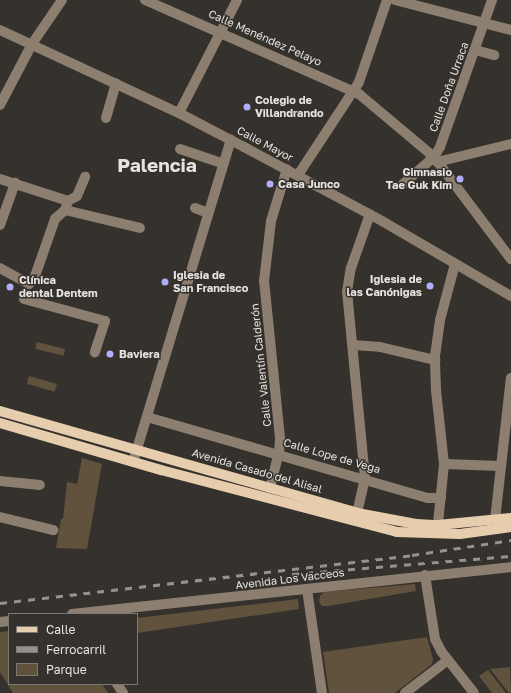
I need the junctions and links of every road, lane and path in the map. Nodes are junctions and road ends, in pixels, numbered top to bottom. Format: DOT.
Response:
graph roads {
  1 [pos="62,0"];
  2 [pos="145,0"];
  3 [pos="237,0"];
  4 [pos="387,0"];
  5 [pos="395,0"];
  6 [pos="492,0"];
  7 [pos="484,23"];
  8 [pos="0,30"];
  9 [pos="511,30"];
  10 [pos="220,31"];
  11 [pos="32,44"];
  12 [pos="475,50"];
  13 [pos="494,55"];
  14 [pos="116,83"];
  15 [pos="353,90"];
  16 [pos="0,105"];
  17 [pos="179,113"];
  18 [pos="106,118"];
  19 [pos="231,140"];
  20 [pos="511,144"];
  21 [pos="180,149"];
  22 [pos="435,160"];
  23 [pos="224,164"];
  24 [pos="287,169"];
  25 [pos="298,175"];
  26 [pos="85,177"];
  27 [pos="0,179"];
  28 [pos="15,184"];
  29 [pos="403,184"];
  30 [pos="66,205"];
  31 [pos="195,208"];
  32 [pos="208,213"];
  33 [pos="370,214"];
  34 [pos="0,225"];
  35 [pos="140,228"];
  36 [pos="511,259"];
  37 [pos="455,264"];
  38 [pos="0,268"];
  39 [pos="511,296"];
  40 [pos="24,299"];
  41 [pos="353,345"];
  42 [pos="95,352"];
  43 [pos="435,358"];
  44 [pos="511,378"];
  45 [pos="0,411"];
  46 [pos="147,417"];
  47 [pos="0,423"];
  48 [pos="137,449"];
  49 [pos="279,453"];
  50 [pos="133,462"];
  51 [pos="444,464"];
  52 [pos="501,466"];
  53 [pos="365,478"];
  54 [pos="0,481"];
  55 [pos="40,485"];
  56 [pos="270,488"];
  57 [pos="441,498"];
  58 [pos="357,513"];
  59 [pos="0,517"];
  60 [pos="511,518"];
  61 [pos="495,520"];
  62 [pos="511,527"];
  63 [pos="53,530"];
  64 [pos="437,530"];
  65 [pos="511,567"];
  66 [pos="425,575"];
  67 [pos="307,589"];
  68 [pos="85,613"];
  69 [pos="448,660"];
  70 [pos="322,693"];
  71 [pos="405,693"];
  72 [pos="474,693"];
  1 -- 11 [label="street"];
  2 -- 10 [label="street, Calle Menéndez Pelayo"];
  3 -- 10 [label="street"];
  4 -- 15 [label="street"];
  5 -- 7 [label="street"];
  6 -- 7 [label="street, Calle Doña Urraca"];
  7 -- 9 [label="street"];
  7 -- 12 [label="street, Calle Doña Urraca"];
  8 -- 11 [label="street, Calle Mayor"];
  10 -- 15 [label="street, Calle Menéndez Pelayo"];
  10 -- 17 [label="street"];
  11 -- 14 [label="street, Calle Mayor"];
  11 -- 16 [label="street"];
  12 -- 13 [label="street"];
  12 -- 22 [label="street, Calle Doña Urraca"];
  14 -- 17 [label="street, Calle Mayor"];
  14 -- 18 [label="street"];
  15 -- 22 [label="street, Calle Menéndez Pelayo"];
  15 -- 25 [label="street"];
  17 -- 19 [label="street, Calle Mayor"];
  19 -- 23 [label="street"];
  19 -- 24 [label="street, Calle Mayor"];
  20 -- 22 [label="street"];
  21 -- 23 [label="street"];
  22 -- 29 [label="street"];
  22 -- 36 [label="street, Calle Menéndez Pelayo"];
  23 -- 32 [label="street"];
  24 -- 25 [label="street, Calle Mayor"];
  24 -- 49 [label="street, Calle Valentín Calderón"];
  25 -- 33 [label="street, Calle Mayor"];
  26 -- 30 [label="street"];
  27 -- 28 [label="street"];
  28 -- 30 [label="street"];
  28 -- 34 [label="street"];
  30 -- 35 [label="street"];
  30 -- 38 [label="street"];
  31 -- 32 [label="street"];
  32 -- 46 [label="street"];
  33 -- 37 [label="street, Calle Mayor"];
  33 -- 41 [label="street"];
  37 -- 39 [label="street, Calle Mayor"];
  37 -- 43 [label="street"];
  40 -- 42 [label="street"];
  41 -- 43 [label="street"];
  41 -- 53 [label="street"];
  43 -- 51 [label="street"];
  44 -- 52 [label="street"];
  45 -- 48 [label="main road, Avenida Casado del Alisal"];
  46 -- 48 [label="street"];
  46 -- 49 [label="street, Calle Lope de Vega"];
  47 -- 50 [label="main road, Avenida Casado del Alisal"];
  48 -- 50 [label="street"];
  48 -- 56 [label="main road, Avenida Casado del Alisal"];
  49 -- 53 [label="street, Calle Lope de Vega"];
  49 -- 56 [label="street, Calle Valentín Calderón"];
  50 -- 64 [label="main road, Avenida Casado del Alisal"];
  51 -- 52 [label="street"];
  51 -- 57 [label="street"];
  52 -- 61 [label="street"];
  53 -- 57 [label="street, Calle Lope de Vega"];
  53 -- 58 [label="street"];
  54 -- 55 [label="street"];
  56 -- 58 [label="main road, Avenida Casado del Alisal"];
  57 -- 64 [label="street"];
  58 -- 64 [label="main road, Avenida Casado del Alisal"];
  59 -- 63 [label="street"];
  60 -- 61 [label="main road, Avenida Casado del Alisal"];
  61 -- 64 [label="main road, Avenida Casado del Alisal"];
  62 -- 64 [label="main road, Avenida Casado del Alisal"];
  65 -- 66 [label="street, Avenida Los Vacceos"];
  66 -- 67 [label="street, Avenida Los Vacceos"];
  66 -- 69 [label="street"];
  67 -- 68 [label="street, Avenida Los Vacceos"];
  67 -- 70 [label="street"];
  69 -- 71 [label="street"];
  69 -- 72 [label="street"];
}
